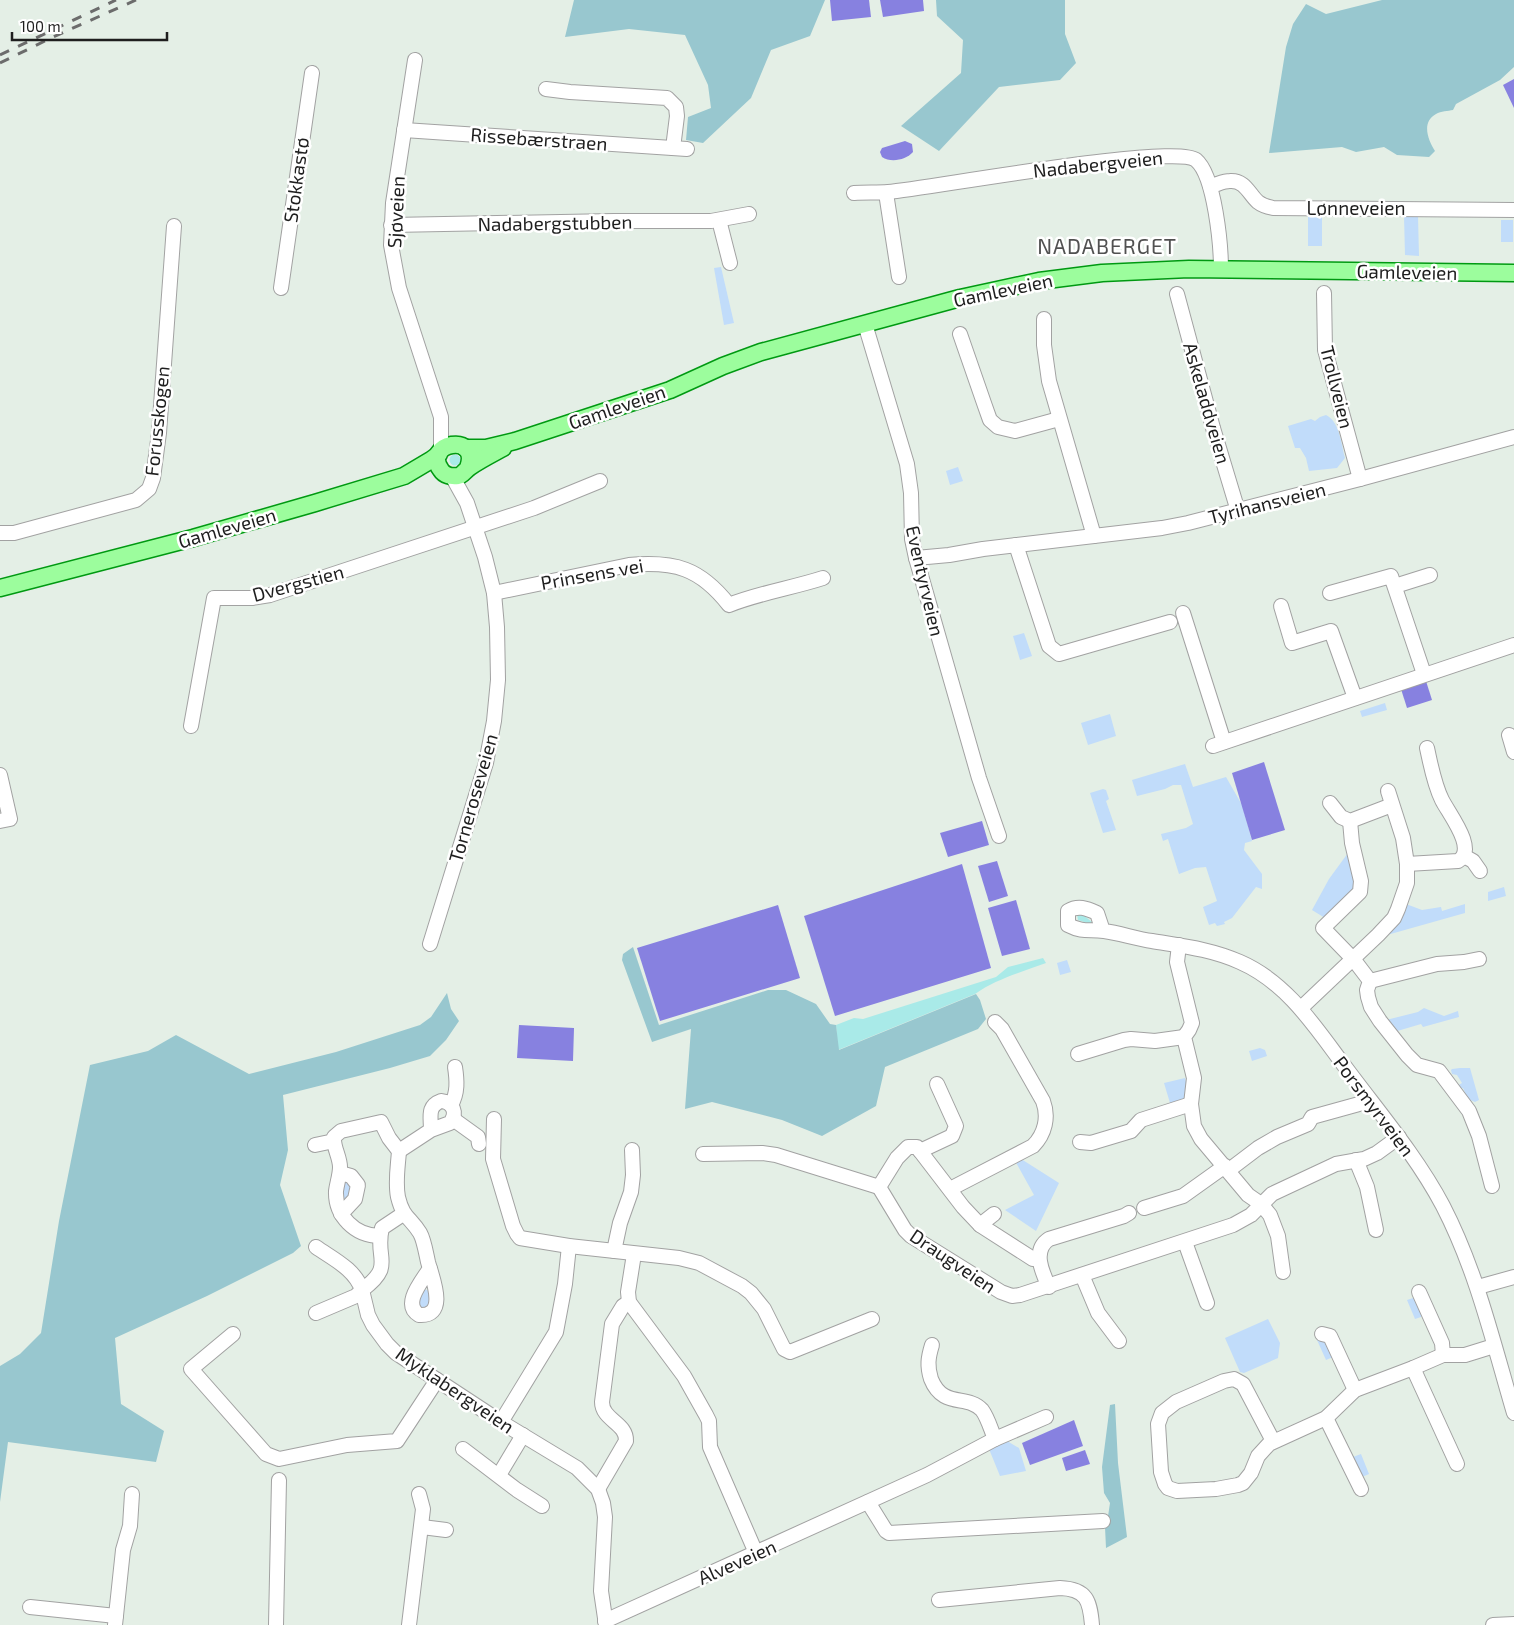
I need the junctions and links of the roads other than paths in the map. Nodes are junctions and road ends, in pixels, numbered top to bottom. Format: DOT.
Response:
graph roads {
  1 [pos="416,60"];
  2 [pos="312,73"];
  3 [pos="546,89"];
  4 [pos="404,130"];
  5 [pos="1210,186"];
  6 [pos="854,193"];
  7 [pos="886,193"];
  8 [pos="1514,210"];
  9 [pos="749,214"];
  10 [pos="719,220"];
  11 [pos="391,225"];
  12 [pos="174,226"];
  13 [pos="730,263"];
  14 [pos="1221,270"];
  15 [pos="1514,273"];
  16 [pos="899,277"];
  17 [pos="281,288"];
  18 [pos="1324,293"];
  19 [pos="1177,294"];
  20 [pos="1044,320"];
  21 [pos="865,324"];
  22 [pos="960,334"];
  23 [pos="441,417"];
  24 [pos="1059,419"];
  25 [pos="1514,437"];
  26 [pos="515,441"];
  27 [pos="463,447"];
  28 [pos="440,452"];
  29 [pos="458,473"];
  30 [pos="404,476"];
  31 [pos="1360,479"];
  32 [pos="600,481"];
  33 [pos="1238,510"];
  34 [pos="475,528"];
  35 [pos="0,533"];
  36 [pos="1094,536"];
  37 [pos="1016,545"];
  38 [pos="916,558"];
  39 [pos="1430,575"];
  40 [pos="823,578"];
  41 [pos="1395,586"];
  42 [pos="0,588"];
  43 [pos="494,593"];
  44 [pos="1330,594"];
  45 [pos="1281,606"];
  46 [pos="1183,613"];
  47 [pos="1170,622"];
  48 [pos="1514,644"];
  49 [pos="1424,674"];
  50 [pos="1355,698"];
  51 [pos="191,726"];
  52 [pos="1509,735"];
  53 [pos="1427,748"];
  54 [pos="1514,752"];
  55 [pos="0,775"];
  56 [pos="1388,791"];
  57 [pos="1330,803"];
  58 [pos="1392,805"];
  59 [pos="1350,821"];
  60 [pos="0,822"];
  61 [pos="999,836"];
  62 [pos="1464,856"];
  63 [pos="1407,864"];
  64 [pos="1480,872"];
  65 [pos="1103,931"];
  66 [pos="430,944"];
  67 [pos="1179,944"];
  68 [pos="1354,960"];
  69 [pos="1479,960"];
  70 [pos="1370,981"];
  71 [pos="1301,1008"];
  72 [pos="995,1022"];
  73 [pos="1184,1036"];
  74 [pos="1078,1054"];
  75 [pos="455,1067"];
  76 [pos="937,1084"];
  77 [pos="1191,1104"];
  78 [pos="1359,1104"];
  79 [pos="452,1112"];
  80 [pos="494,1119"];
  81 [pos="431,1130"];
  82 [pos="1399,1137"];
  83 [pos="334,1141"];
  84 [pos="1080,1142"];
  85 [pos="479,1144"];
  86 [pos="315,1145"];
  87 [pos="632,1150"];
  88 [pos="399,1151"];
  89 [pos="920,1151"];
  90 [pos="703,1154"];
  91 [pos="1356,1160"];
  92 [pos="1227,1168"];
  93 [pos="340,1173"];
  94 [pos="1492,1186"];
  95 [pos="879,1187"];
  96 [pos="950,1189"];
  97 [pos="1261,1204"];
  98 [pos="1144,1208"];
  99 [pos="1129,1213"];
  100 [pos="341,1214"];
  101 [pos="403,1214"];
  102 [pos="994,1214"];
  103 [pos="980,1225"];
  104 [pos="1376,1230"];
  105 [pos="380,1236"];
  106 [pos="1185,1242"];
  107 [pos="570,1246"];
  108 [pos="316,1247"];
  109 [pos="614,1251"];
  110 [pos="634,1254"];
  111 [pos="1033,1259"];
  112 [pos="430,1268"];
  113 [pos="1283,1272"];
  114 [pos="1082,1276"];
  115 [pos="1514,1277"];
  116 [pos="1048,1287"];
  117 [pos="1478,1288"];
  118 [pos="362,1290"];
  119 [pos="1419,1292"];
  120 [pos="629,1302"];
  121 [pos="1207,1303"];
  122 [pos="316,1313"];
  123 [pos="872,1319"];
  124 [pos="233,1334"];
  125 [pos="1322,1334"];
  126 [pos="1119,1341"];
  127 [pos="932,1345"];
  128 [pos="1494,1346"];
  129 [pos="1443,1354"];
  130 [pos="1413,1368"];
  131 [pos="437,1380"];
  132 [pos="1355,1390"];
  133 [pos="1514,1413"];
  134 [pos="1046,1416"];
  135 [pos="1326,1418"];
  136 [pos="501,1422"];
  137 [pos="523,1435"];
  138 [pos="995,1439"];
  139 [pos="1273,1441"];
  140 [pos="463,1449"];
  141 [pos="1457,1464"];
  142 [pos="499,1475"];
  143 [pos="279,1480"];
  144 [pos="598,1489"];
  145 [pos="1361,1489"];
  146 [pos="132,1494"];
  147 [pos="419,1494"];
  148 [pos="868,1502"];
  149 [pos="542,1506"];
  150 [pos="1104,1521"];
  151 [pos="422,1526"];
  152 [pos="446,1530"];
  153 [pos="756,1553"];
  154 [pos="939,1600"];
  155 [pos="30,1607"];
  156 [pos="115,1621"];
  157 [pos="606,1623"];
  158 [pos="1514,1624"];
  159 [pos="276,1625"];
  160 [pos="408,1625"];
  161 [pos="1092,1625"];
  162 [pos="1493,1625"];
  1 -- 4 [label="street, Sjøveien"];
  2 -- 17 [label="street, Stokkastø"];
  3 -- 4 [label="street, Rissebærstraen"];
  4 -- 11 [label="street, Sjøveien"];
  5 -- 7 [label="street, Nadabergveien"];
  5 -- 8 [label="street, Lønneveien"];
  5 -- 14 [label="street, Nadabergveien"];
  6 -- 7 [label="street, Nadabergveien"];
  7 -- 16 [label="street"];
  9 -- 10 [label="street, Nadabergstubben"];
  10 -- 11 [label="street, Nadabergstubben"];
  10 -- 13 [label="street"];
  11 -- 23 [label="street, Sjøveien"];
  12 -- 35 [label="street, Forusskogen"];
  14 -- 15 [label="main road, Gamleveien"];
  14 -- 21 [label="main road, Gamleveien"];
  18 -- 31 [label="street, Trollveien"];
  19 -- 33 [label="street, Askeladdveien"];
  20 -- 24 [label="street"];
  21 -- 26 [label="main road, Gamleveien"];
  21 -- 38 [label="street, Eventyrveien"];
  22 -- 24 [label="street"];
  23 -- 27 [label="street, Sjøveien"];
  23 -- 28 [label="street, Sjøveien"];
  24 -- 36 [label="street"];
  25 -- 31 [label="street, Tyrihansveien"];
  26 -- 27 [label="main road, Gamleveien"];
  26 -- 29 [label="main road, Gamleveien"];
  27 -- 28 [label="main road"];
  27 -- 29 [label="main road"];
  28 -- 29 [label="main road"];
  28 -- 30 [label="main road, Gamleveien"];
  29 -- 30 [label="main road, Gamleveien"];
  29 -- 34 [label="street, Torneroseveien"];
  30 -- 42 [label="main road, Gamleveien"];
  31 -- 33 [label="street, Tyrihansveien"];
  32 -- 34 [label="street"];
  33 -- 36 [label="street, Tyrihansveien"];
  34 -- 43 [label="street, Torneroseveien"];
  34 -- 51 [label="street, Dvergstien"];
  36 -- 37 [label="street, Tyrihansveien"];
  37 -- 38 [label="street, Tyrihansveien"];
  37 -- 47 [label="street"];
  38 -- 61 [label="street, Eventyrveien"];
  39 -- 41 [label="street"];
  40 -- 43 [label="street, Prinsens vei"];
  41 -- 44 [label="street"];
  41 -- 49 [label="street"];
  43 -- 66 [label="street, Torneroseveien"];
  45 -- 50 [label="street"];
  46 -- 50 [label="street"];
  48 -- 49 [label="street"];
  49 -- 50 [label="street"];
  52 -- 54 [label="street"];
  53 -- 62 [label="street"];
  55 -- 60 [label="street"];
  56 -- 58 [label="street"];
  57 -- 59 [label="street"];
  58 -- 59 [label="street"];
  58 -- 63 [label="street"];
  59 -- 68 [label="street"];
  62 -- 63 [label="street"];
  62 -- 64 [label="street"];
  63 -- 68 [label="street"];
  65 -- 67 [label="street, Porsmyrveien"];
  67 -- 71 [label="street, Porsmyrveien"];
  67 -- 73 [label="street"];
  68 -- 70 [label="street"];
  68 -- 71 [label="street"];
  69 -- 70 [label="street"];
  70 -- 94 [label="street"];
  71 -- 82 [label="street, Porsmyrveien"];
  72 -- 96 [label="street"];
  73 -- 74 [label="street"];
  73 -- 77 [label="street"];
  75 -- 79 [label="street"];
  76 -- 89 [label="street"];
  77 -- 84 [label="street"];
  77 -- 92 [label="street"];
  78 -- 92 [label="street"];
  79 -- 81 [label="street"];
  79 -- 81 [label="street"];
  79 -- 85 [label="street"];
  80 -- 107 [label="street"];
  81 -- 88 [label="street"];
  82 -- 91 [label="street, Draugveien"];
  82 -- 117 [label="street, Porsmyrveien"];
  83 -- 86 [label="street"];
  83 -- 88 [label="street"];
  83 -- 93 [label="street"];
  87 -- 109 [label="street"];
  88 -- 101 [label="street"];
  89 -- 95 [label="street"];
  89 -- 96 [label="street"];
  90 -- 95 [label="street"];
  91 -- 97 [label="street, Draugveien"];
  91 -- 104 [label="street"];
  92 -- 97 [label="street"];
  92 -- 98 [label="street"];
  93 -- 100 [label="street"];
  93 -- 100 [label="street"];
  95 -- 116 [label="street, Draugveien"];
  96 -- 103 [label="street"];
  97 -- 106 [label="street, Draugveien"];
  97 -- 113 [label="street"];
  99 -- 116 [label="street"];
  100 -- 105 [label="street"];
  101 -- 105 [label="street"];
  101 -- 112 [label="street"];
  102 -- 103 [label="street"];
  103 -- 111 [label="street"];
  105 -- 118 [label="street"];
  106 -- 114 [label="street, Draugveien"];
  106 -- 121 [label="street"];
  107 -- 109 [label="street"];
  107 -- 136 [label="street"];
  108 -- 118 [label="street, Myklabergveien"];
  109 -- 110 [label="street"];
  110 -- 120 [label="street"];
  110 -- 123 [label="street"];
  114 -- 116 [label="street, Draugveien"];
  114 -- 126 [label="street"];
  115 -- 117 [label="street"];
  117 -- 128 [label="street, Porsmyrveien"];
  118 -- 122 [label="street"];
  118 -- 131 [label="street, Myklabergveien"];
  119 -- 129 [label="street"];
  120 -- 144 [label="street"];
  120 -- 153 [label="street"];
  124 -- 131 [label="street"];
  125 -- 132 [label="street"];
  127 -- 138 [label="street"];
  128 -- 129 [label="street"];
  128 -- 133 [label="street, Porsmyrveien"];
  129 -- 130 [label="street"];
  130 -- 132 [label="street"];
  130 -- 141 [label="street"];
  131 -- 136 [label="street, Myklabergveien"];
  132 -- 135 [label="street"];
  134 -- 138 [label="street, Alveveien"];
  135 -- 139 [label="street"];
  135 -- 145 [label="street"];
  136 -- 137 [label="street, Myklabergveien"];
  137 -- 142 [label="street, Myklabergveien"];
  137 -- 144 [label="street, Myklabergveien"];
  138 -- 148 [label="street, Alveveien"];
  139 -- 139 [label="street"];
  140 -- 142 [label="street"];
  142 -- 149 [label="street"];
  143 -- 159 [label="street"];
  144 -- 157 [label="street"];
  146 -- 156 [label="street"];
  147 -- 151 [label="street"];
  148 -- 150 [label="street"];
  148 -- 153 [label="street, Alveveien"];
  151 -- 152 [label="street"];
  151 -- 160 [label="street"];
  153 -- 157 [label="street, Alveveien"];
  154 -- 161 [label="street"];
  155 -- 156 [label="street"];
  158 -- 162 [label="street"];
}
